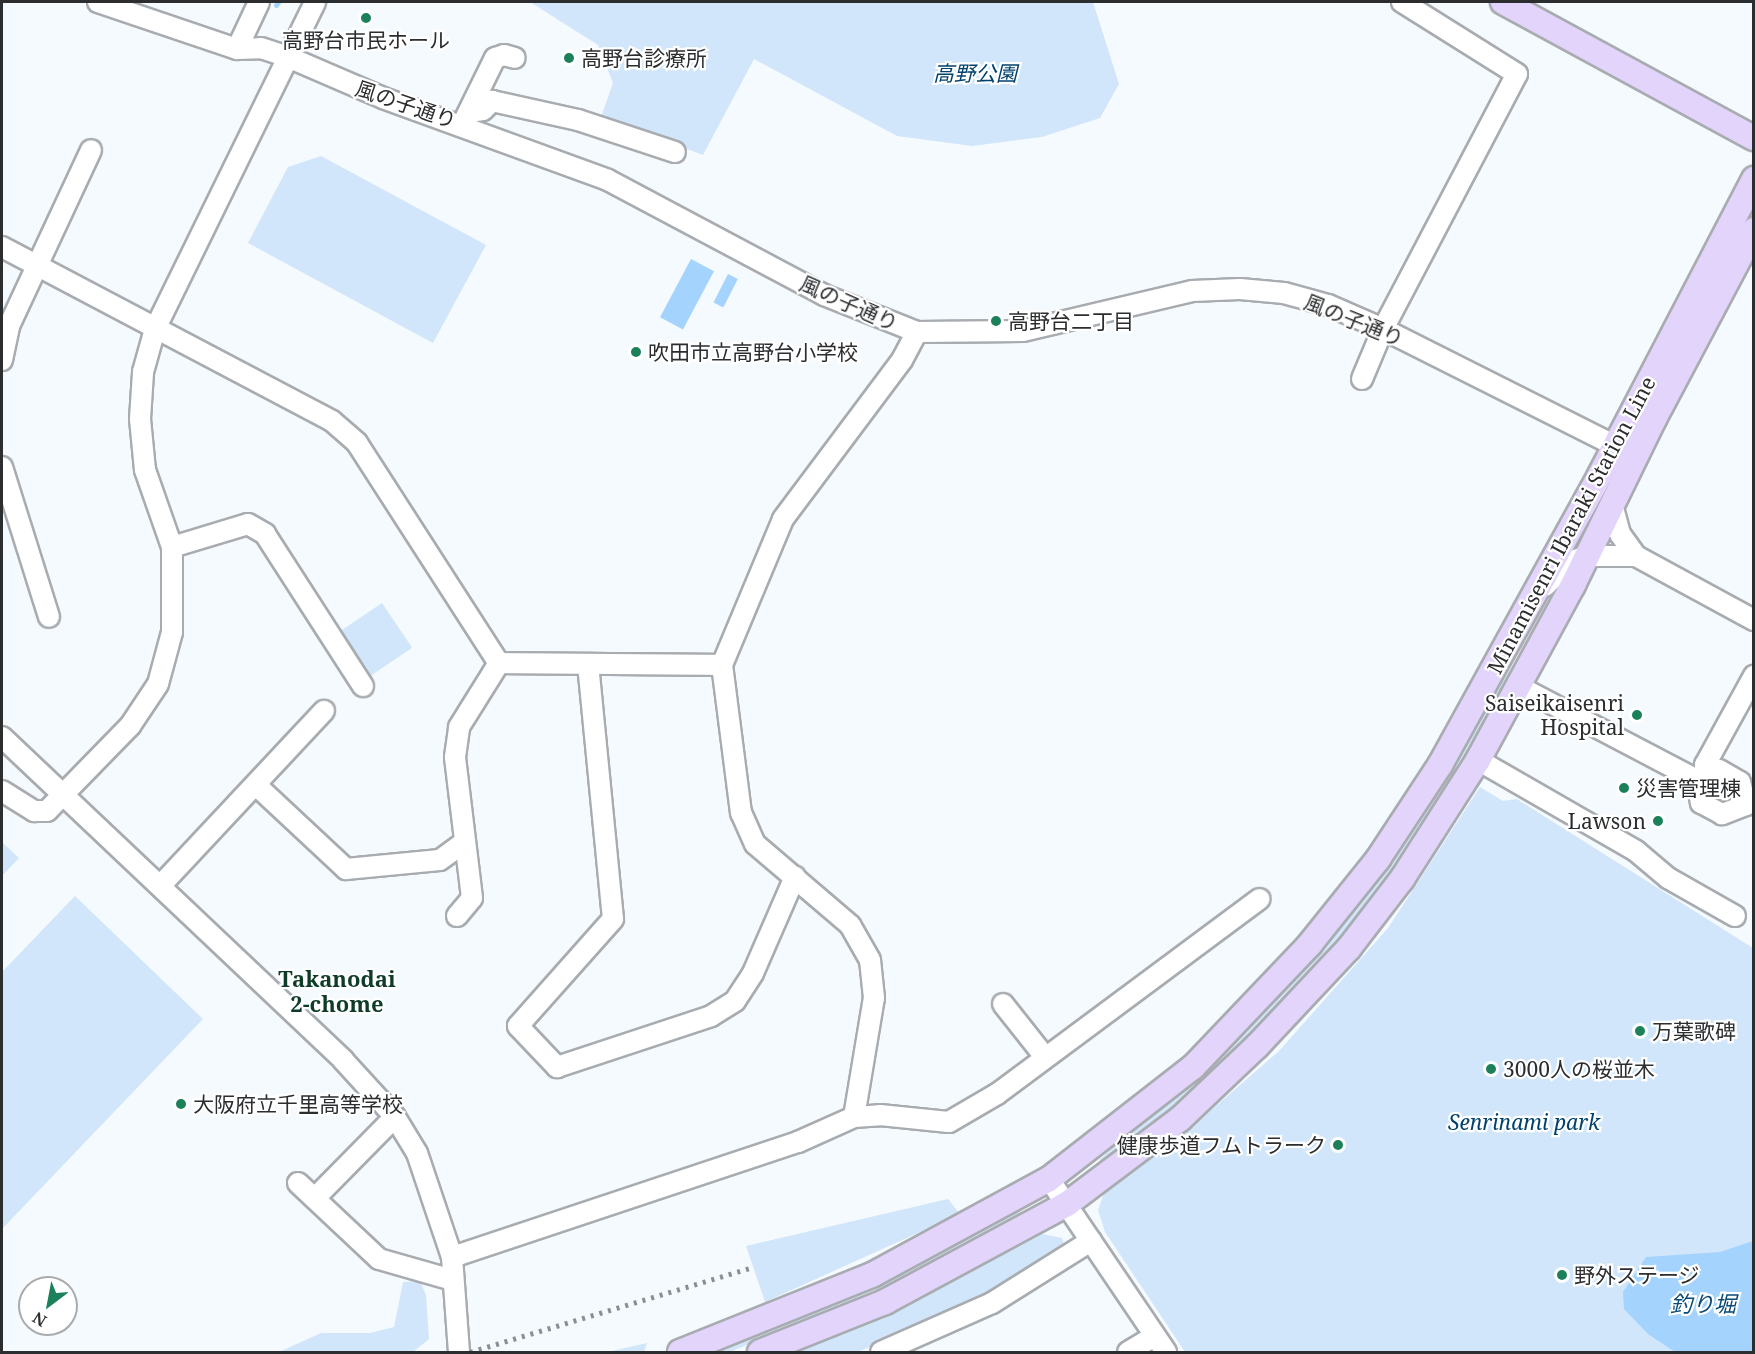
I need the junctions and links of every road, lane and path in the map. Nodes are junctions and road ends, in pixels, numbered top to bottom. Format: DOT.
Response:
graph roads {
  1 [pos="98,2"];
  2 [pos="259,2"];
  3 [pos="315,2"];
  4 [pos="1402,2"];
  5 [pos="1503,2"];
  6 [pos="237,49"];
  7 [pos="288,57"];
  8 [pos="515,58"];
  9 [pos="466,118"];
  10 [pos="1754,138"];
  11 [pos="92,150"];
  12 [pos="675,152"];
  13 [pos="1754,179"];
  14 [pos="1754,230"];
  15 [pos="2,247"];
  16 [pos="36,265"];
  17 [pos="155,329"];
  18 [pos="1383,329"];
  19 [pos="916,332"];
  20 [pos="2,360"];
  21 [pos="1362,379"];
  22 [pos="1626,451"];
  23 [pos="2,467"];
  24 [pos="1612,504"];
  25 [pos="172,547"];
  26 [pos="1588,556"];
  27 [pos="1636,556"];
  28 [pos="1573,585"];
  29 [pos="1528,608"];
  30 [pos="1751,613"];
  31 [pos="49,617"];
  32 [pos="499,663"];
  33 [pos="588,663"];
  34 [pos="722,665"];
  35 [pos="1752,680"];
  36 [pos="363,686"];
  37 [pos="1518,686"];
  38 [pos="324,711"];
  39 [pos="2,737"];
  40 [pos="1478,760"];
  41 [pos="257,786"];
  42 [pos="2,791"];
  43 [pos="64,797"];
  44 [pos="463,843"];
  45 [pos="795,877"];
  46 [pos="160,886"];
  47 [pos="1260,899"];
  48 [pos="457,916"];
  49 [pos="1735,916"];
  50 [pos="1003,1004"];
  51 [pos="1045,1058"];
  52 [pos="854,1117"];
  53 [pos="395,1118"];
  54 [pos="1049,1179"];
  55 [pos="298,1183"];
  56 [pos="315,1198"];
  57 [pos="1066,1204"];
  58 [pos="1091,1241"];
  59 [pos="452,1257"];
  60 [pos="452,1280"];
  61 [pos="1160,1344"];
  62 [pos="459,1353"];
  63 [pos="680,1353"];
  64 [pos="760,1353"];
  65 [pos="882,1353"];
  66 [pos="1128,1353"];
  1 -- 6 [label="street, 風の子通り"];
  2 -- 6 [label="street"];
  3 -- 7 [label="street"];
  4 -- 18 [label="street"];
  5 -- 10 [label="main road"];
  6 -- 7 [label="street, 風の子通り"];
  7 -- 9 [label="street, 風の子通り"];
  7 -- 17 [label="street"];
  8 -- 9 [label="street"];
  9 -- 12 [label="street"];
  9 -- 19 [label="street, 風の子通り"];
  11 -- 16 [label="street"];
  13 -- 22 [label="main road, Minamisenri Ibaraki Station Line"];
  14 -- 22 [label="main road, Minamisenri Ibaraki Station Line"];
  15 -- 16 [label="street"];
  16 -- 17 [label="street"];
  16 -- 20 [label="street"];
  17 -- 25 [label="street"];
  17 -- 32 [label="street"];
  18 -- 19 [label="street, 風の子通り"];
  18 -- 21 [label="street"];
  18 -- 22 [label="street, 風の子通り"];
  19 -- 34 [label="street"];
  22 -- 24 [label="main road, Minamisenri Ibaraki Station Line"];
  22 -- 29 [label="main road, Minamisenri Ibaraki Station Line"];
  23 -- 31 [label="street"];
  24 -- 26 [label="main road, Minamisenri Ibaraki Station Line"];
  24 -- 27 [label="street"];
  25 -- 36 [label="street"];
  25 -- 43 [label="street"];
  26 -- 27 [label="street"];
  26 -- 28 [label="main road, Minamisenri Ibaraki Station Line"];
  26 -- 29 [label="street"];
  27 -- 28 [label="street"];
  27 -- 30 [label="street"];
  28 -- 37 [label="main road, Minamisenri Ibaraki Station Line"];
  29 -- 54 [label="main road, Minamisenri Ibaraki Station Line"];
  32 -- 33 [label="street"];
  32 -- 44 [label="street"];
  33 -- 34 [label="street"];
  33 -- 45 [label="street"];
  34 -- 45 [label="street"];
  35 -- 37 [label="street"];
  37 -- 40 [label="main road, Minamisenri Ibaraki Station Line"];
  38 -- 41 [label="street"];
  39 -- 43 [label="street"];
  40 -- 49 [label="street"];
  40 -- 57 [label="main road, Minamisenri Ibaraki Station Line"];
  41 -- 44 [label="street"];
  41 -- 46 [label="street"];
  42 -- 43 [label="street"];
  43 -- 46 [label="street"];
  44 -- 48 [label="street"];
  45 -- 52 [label="street"];
  46 -- 53 [label="street"];
  47 -- 51 [label="street"];
  50 -- 51 [label="street"];
  51 -- 52 [label="street"];
  52 -- 59 [label="street"];
  53 -- 56 [label="street"];
  53 -- 59 [label="street"];
  54 -- 57 [label="street"];
  54 -- 63 [label="main road, Minamisenri Ibaraki Station Line"];
  55 -- 56 [label="street"];
  56 -- 60 [label="street"];
  57 -- 58 [label="street"];
  57 -- 64 [label="main road, Minamisenri Ibaraki Station Line"];
  58 -- 61 [label="street"];
  58 -- 65 [label="street"];
  59 -- 60 [label="street"];
  60 -- 62 [label="street"];
  61 -- 66 [label="street"];
}
